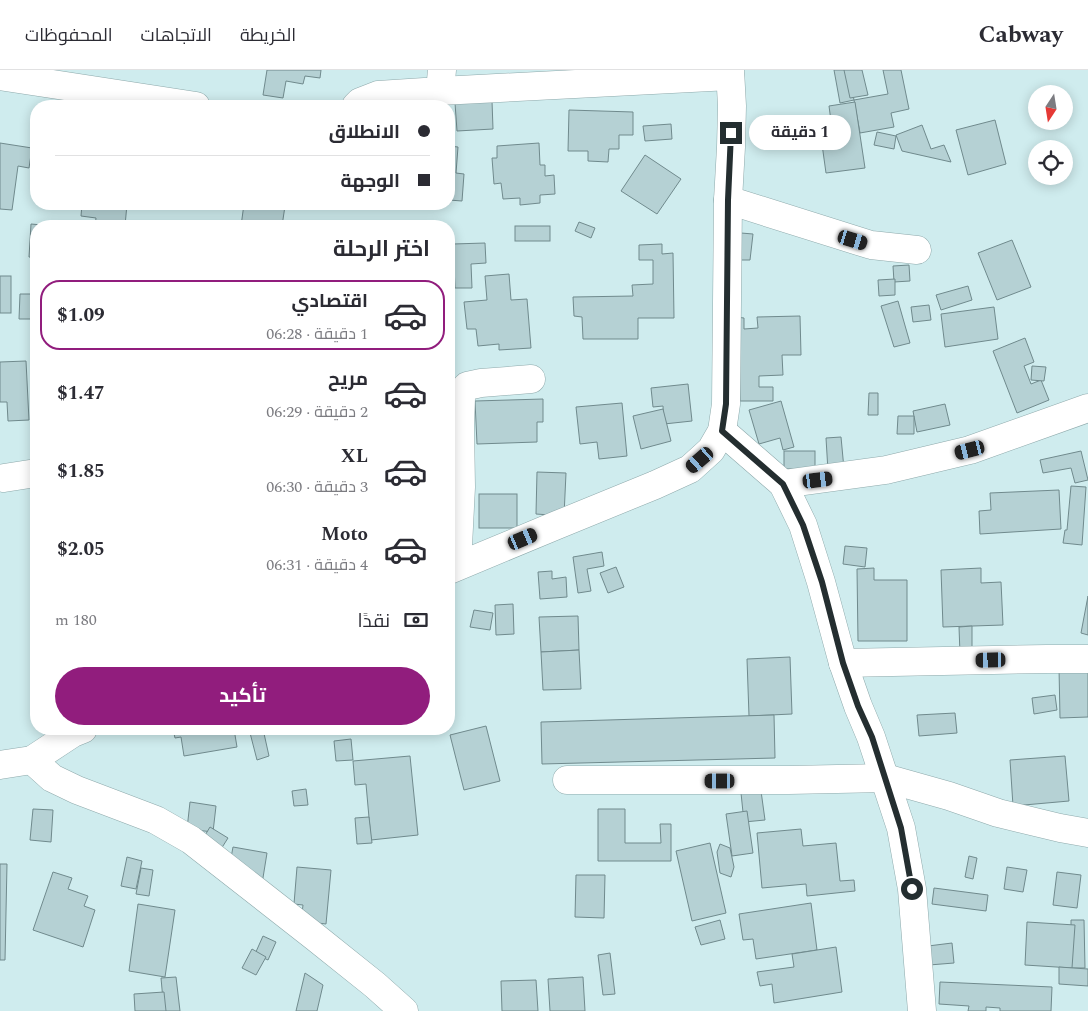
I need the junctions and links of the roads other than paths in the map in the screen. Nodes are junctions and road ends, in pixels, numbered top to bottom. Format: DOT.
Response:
graph roads {
  1 [pos="730,73"];
  2 [pos="0,76"];
  3 [pos="441,80"];
  4 [pos="157,100"];
  5 [pos="365,100"];
  6 [pos="728,200"];
  7 [pos="917,250"];
  8 [pos="531,379"];
  9 [pos="1088,408"];
  10 [pos="722,431"];
  11 [pos="30,474"];
  12 [pos="4,478"];
  13 [pos="783,484"];
  14 [pos="455,548"];
  15 [pos="455,567"];
  16 [pos="1088,659"];
  17 [pos="843,663"];
  18 [pos="70,735"];
  19 [pos="32,760"];
  20 [pos="0,764"];
  21 [pos="885,778"];
  22 [pos="567,780"];
  23 [pos="1088,833"];
  24 [pos="404,1011"];
  25 [pos="922,1011"];
  1 -- 3 [label="street"];
  1 -- 6 [label="street"];
  2 -- 4 [label="street"];
  3 -- 5 [label="street"];
  6 -- 7 [label="street"];
  6 -- 10 [label="street"];
  8 -- 14 [label="street"];
  9 -- 13 [label="street"];
  10 -- 13 [label="street"];
  10 -- 15 [label="street"];
  11 -- 12 [label="street"];
  13 -- 17 [label="street"];
  16 -- 17 [label="street"];
  17 -- 21 [label="street"];
  18 -- 19 [label="street"];
  19 -- 20 [label="street"];
  19 -- 24 [label="street"];
  21 -- 22 [label="street"];
  21 -- 23 [label="street"];
  21 -- 25 [label="street"];
}
